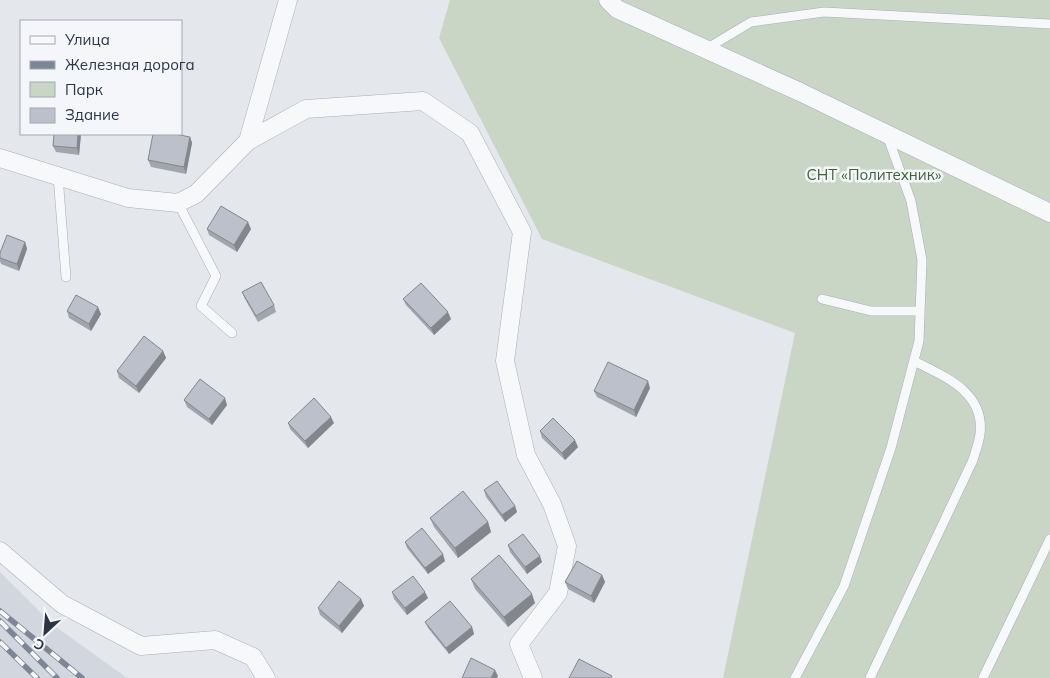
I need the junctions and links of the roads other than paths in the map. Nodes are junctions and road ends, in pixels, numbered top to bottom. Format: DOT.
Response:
graph roads {
  1 [pos="288,0"];
  2 [pos="608,0"];
  3 [pos="1050,24"];
  4 [pos="706,49"];
  5 [pos="887,134"];
  6 [pos="248,141"];
  7 [pos="0,158"];
  8 [pos="58,176"];
  9 [pos="178,203"];
  10 [pos="1050,213"];
  11 [pos="66,277"];
  12 [pos="822,299"];
  13 [pos="920,311"];
  14 [pos="232,333"];
  15 [pos="914,362"];
  16 [pos="1050,539"];
  17 [pos="0,551"];
  18 [pos="266,678"];
  19 [pos="533,678"];
  20 [pos="795,678"];
  21 [pos="870,678"];
  22 [pos="983,678"];
  1 -- 6 [label="street"];
  2 -- 4 [label="street"];
  3 -- 4 [label="lane"];
  4 -- 5 [label="street"];
  5 -- 10 [label="street"];
  5 -- 13 [label="lane"];
  6 -- 9 [label="street"];
  6 -- 19 [label="street"];
  7 -- 8 [label="street"];
  8 -- 9 [label="street"];
  8 -- 11 [label="lane"];
  9 -- 14 [label="lane"];
  12 -- 13 [label="lane"];
  13 -- 15 [label="lane"];
  15 -- 20 [label="lane"];
  15 -- 21 [label="lane"];
  16 -- 22 [label="lane"];
  17 -- 18 [label="street"];
}
